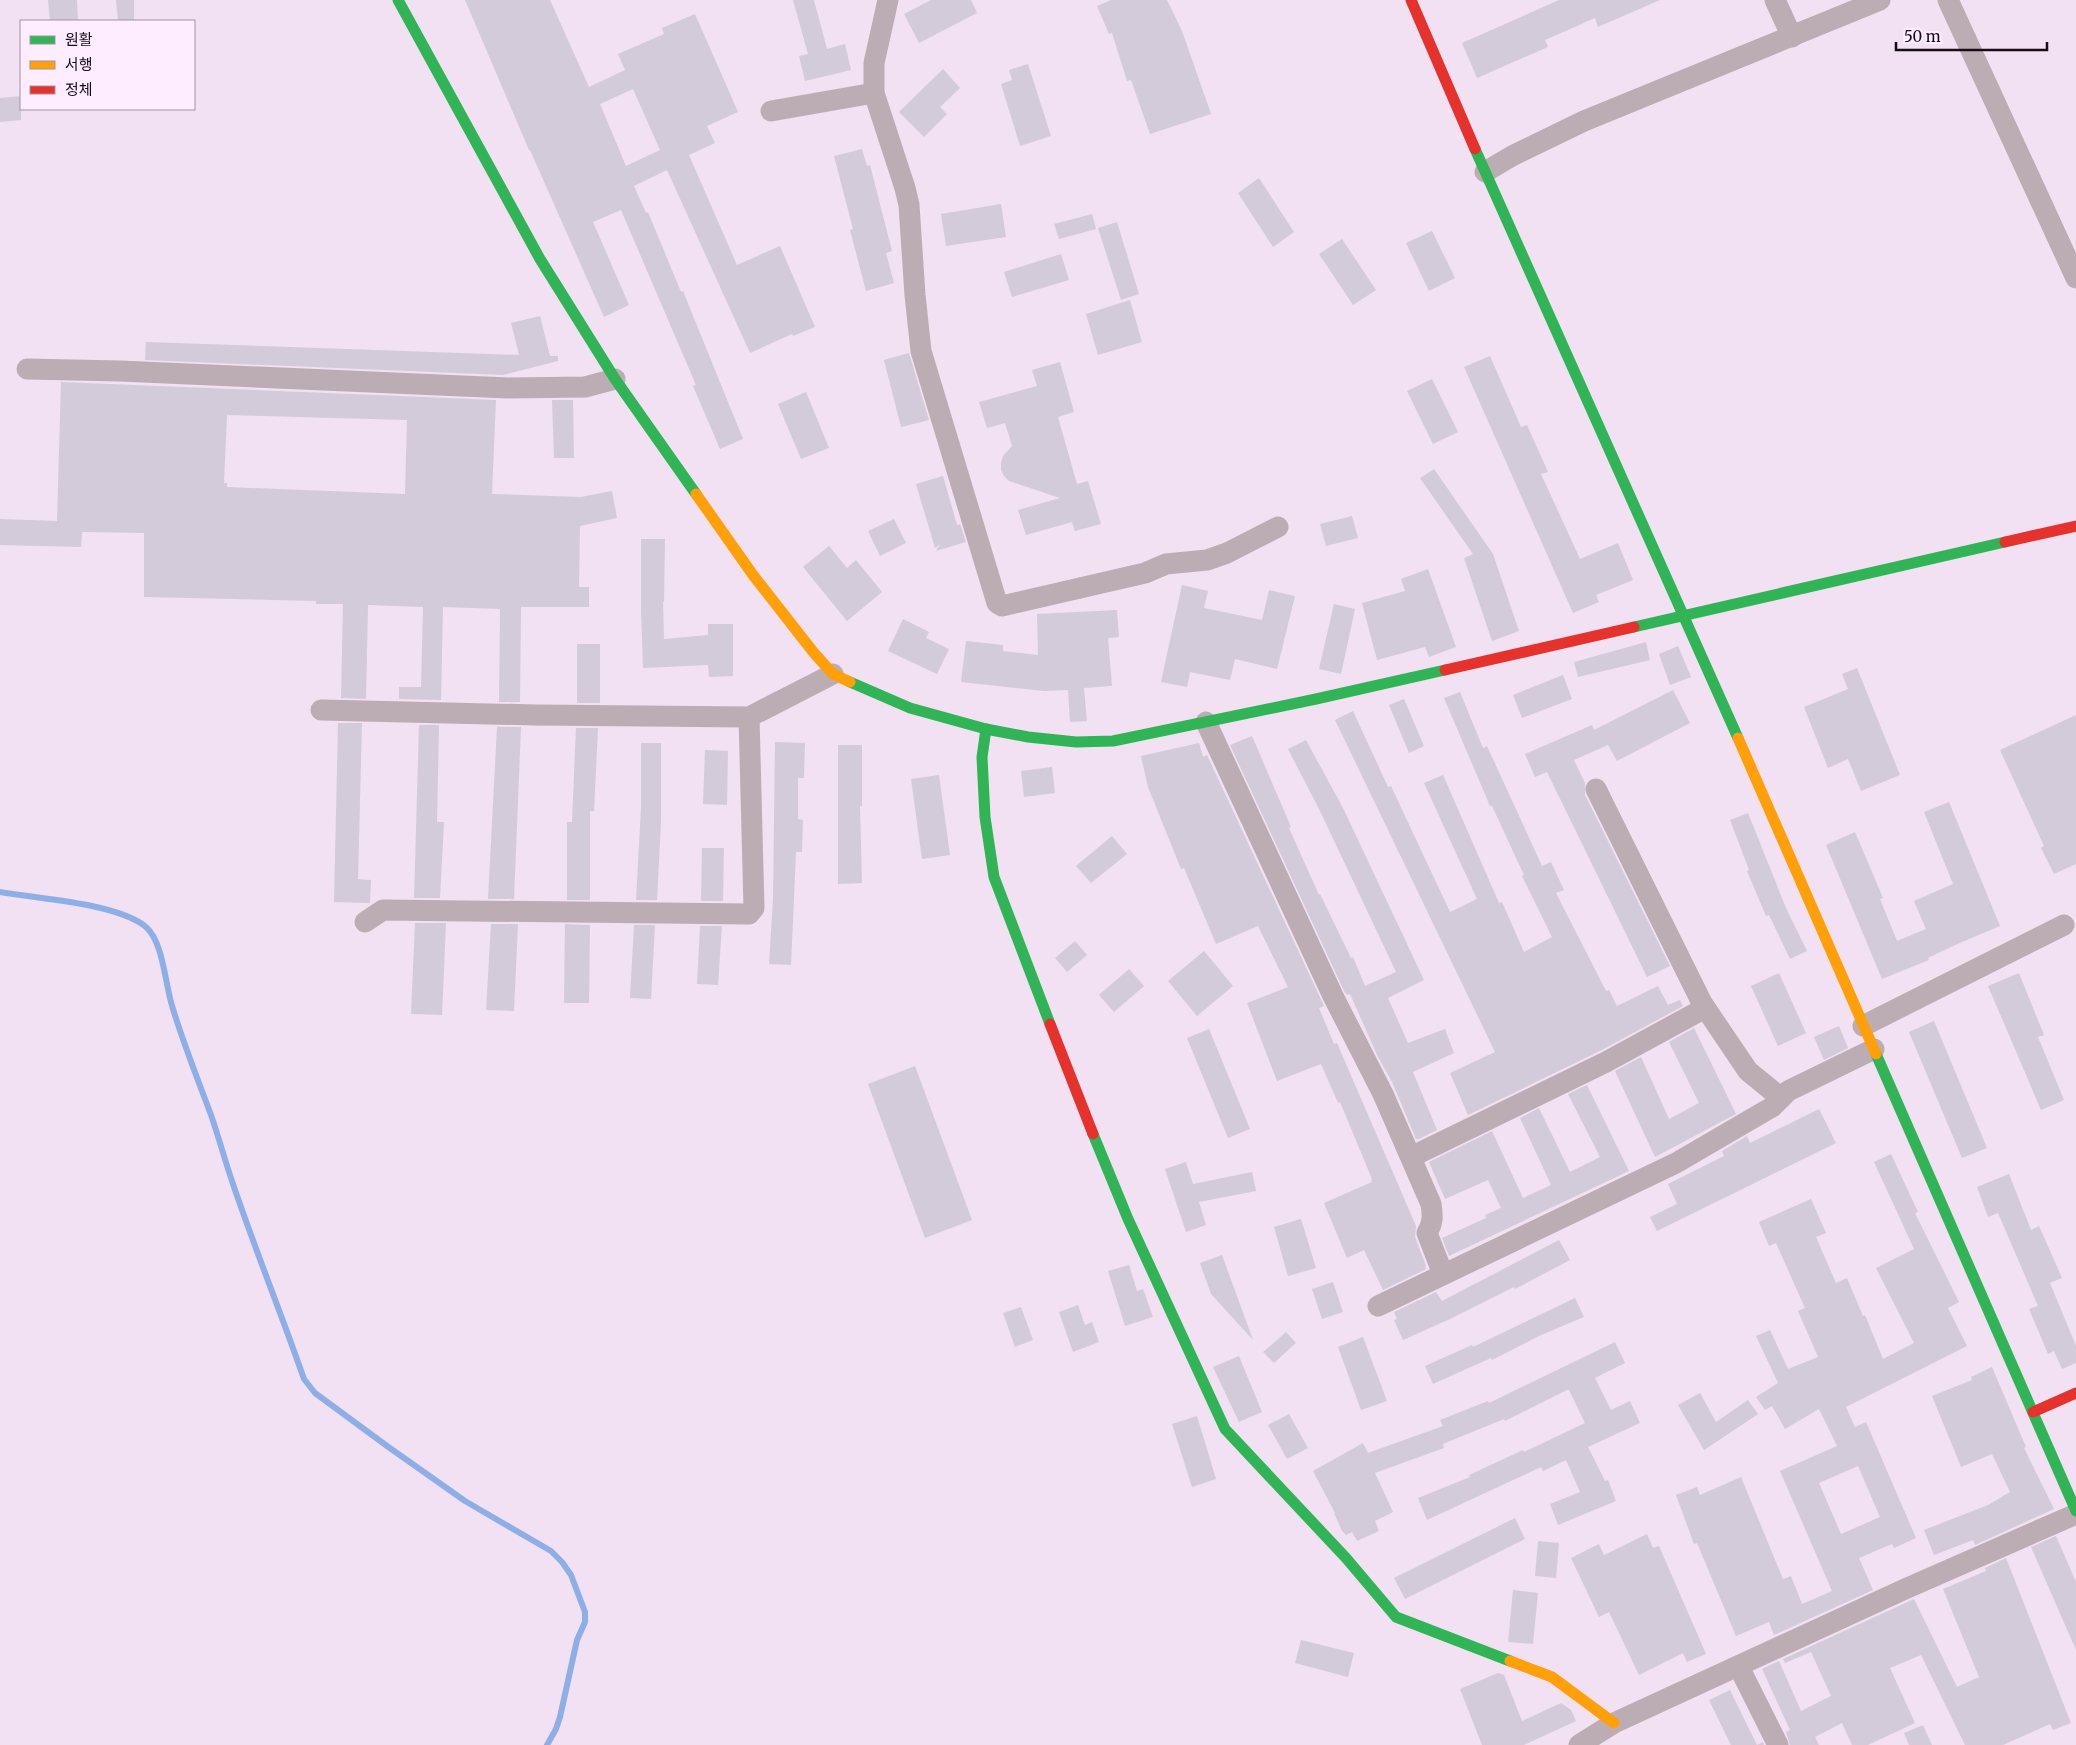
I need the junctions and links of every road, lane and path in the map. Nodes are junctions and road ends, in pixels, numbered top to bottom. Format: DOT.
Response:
graph roads {
  1 [pos="398,0"];
  2 [pos="888,0"];
  3 [pos="1411,0"];
  4 [pos="1775,0"];
  5 [pos="1880,0"];
  6 [pos="1948,0"];
  7 [pos="1792,37"];
  8 [pos="874,93"];
  9 [pos="771,111"];
  10 [pos="1485,172"];
  11 [pos="2076,278"];
  12 [pos="27,369"];
  13 [pos="615,379"];
  14 [pos="2076,526"];
  15 [pos="1278,527"];
  16 [pos="1683,614"];
  17 [pos="833,674"];
  18 [pos="321,710"];
  19 [pos="749,717"];
  20 [pos="1206,722"];
  21 [pos="986,729"];
  22 [pos="1596,789"];
  23 [pos="365,922"];
  24 [pos="2064,925"];
  25 [pos="1705,1008"];
  26 [pos="1863,1026"];
  27 [pos="1874,1049"];
  28 [pos="1781,1098"];
  29 [pos="1411,1157"];
  30 [pos="1443,1274"];
  31 [pos="1378,1306"];
  32 [pos="2076,1393"];
  33 [pos="2033,1412"];
  34 [pos="2076,1513"];
  35 [pos="1739,1667"];
  36 [pos="1614,1723"];
  37 [pos="1579,1745"];
  38 [pos="1778,1745"];
  1 -- 13 [label="street"];
  2 -- 8 [label="street"];
  3 -- 10 [label="street"];
  4 -- 7 [label="street"];
  5 -- 7 [label="street"];
  6 -- 11 [label="street"];
  7 -- 10 [label="street"];
  8 -- 9 [label="street"];
  8 -- 15 [label="street"];
  10 -- 16 [label="street"];
  12 -- 13 [label="street"];
  13 -- 17 [label="street"];
  14 -- 16 [label="street"];
  16 -- 20 [label="street"];
  16 -- 26 [label="street"];
  17 -- 19 [label="street"];
  17 -- 21 [label="street"];
  18 -- 19 [label="street"];
  19 -- 23 [label="street"];
  20 -- 21 [label="street"];
  20 -- 29 [label="street"];
  21 -- 36 [label="street"];
  22 -- 25 [label="street"];
  24 -- 26 [label="street"];
  25 -- 28 [label="street"];
  25 -- 29 [label="street"];
  26 -- 27 [label="street"];
  27 -- 28 [label="street"];
  27 -- 33 [label="street"];
  28 -- 30 [label="street"];
  29 -- 30 [label="street"];
  30 -- 31 [label="street"];
  32 -- 33 [label="street"];
  33 -- 34 [label="street"];
  34 -- 35 [label="street"];
  35 -- 36 [label="street"];
  35 -- 38 [label="street"];
  36 -- 37 [label="street"];
}
